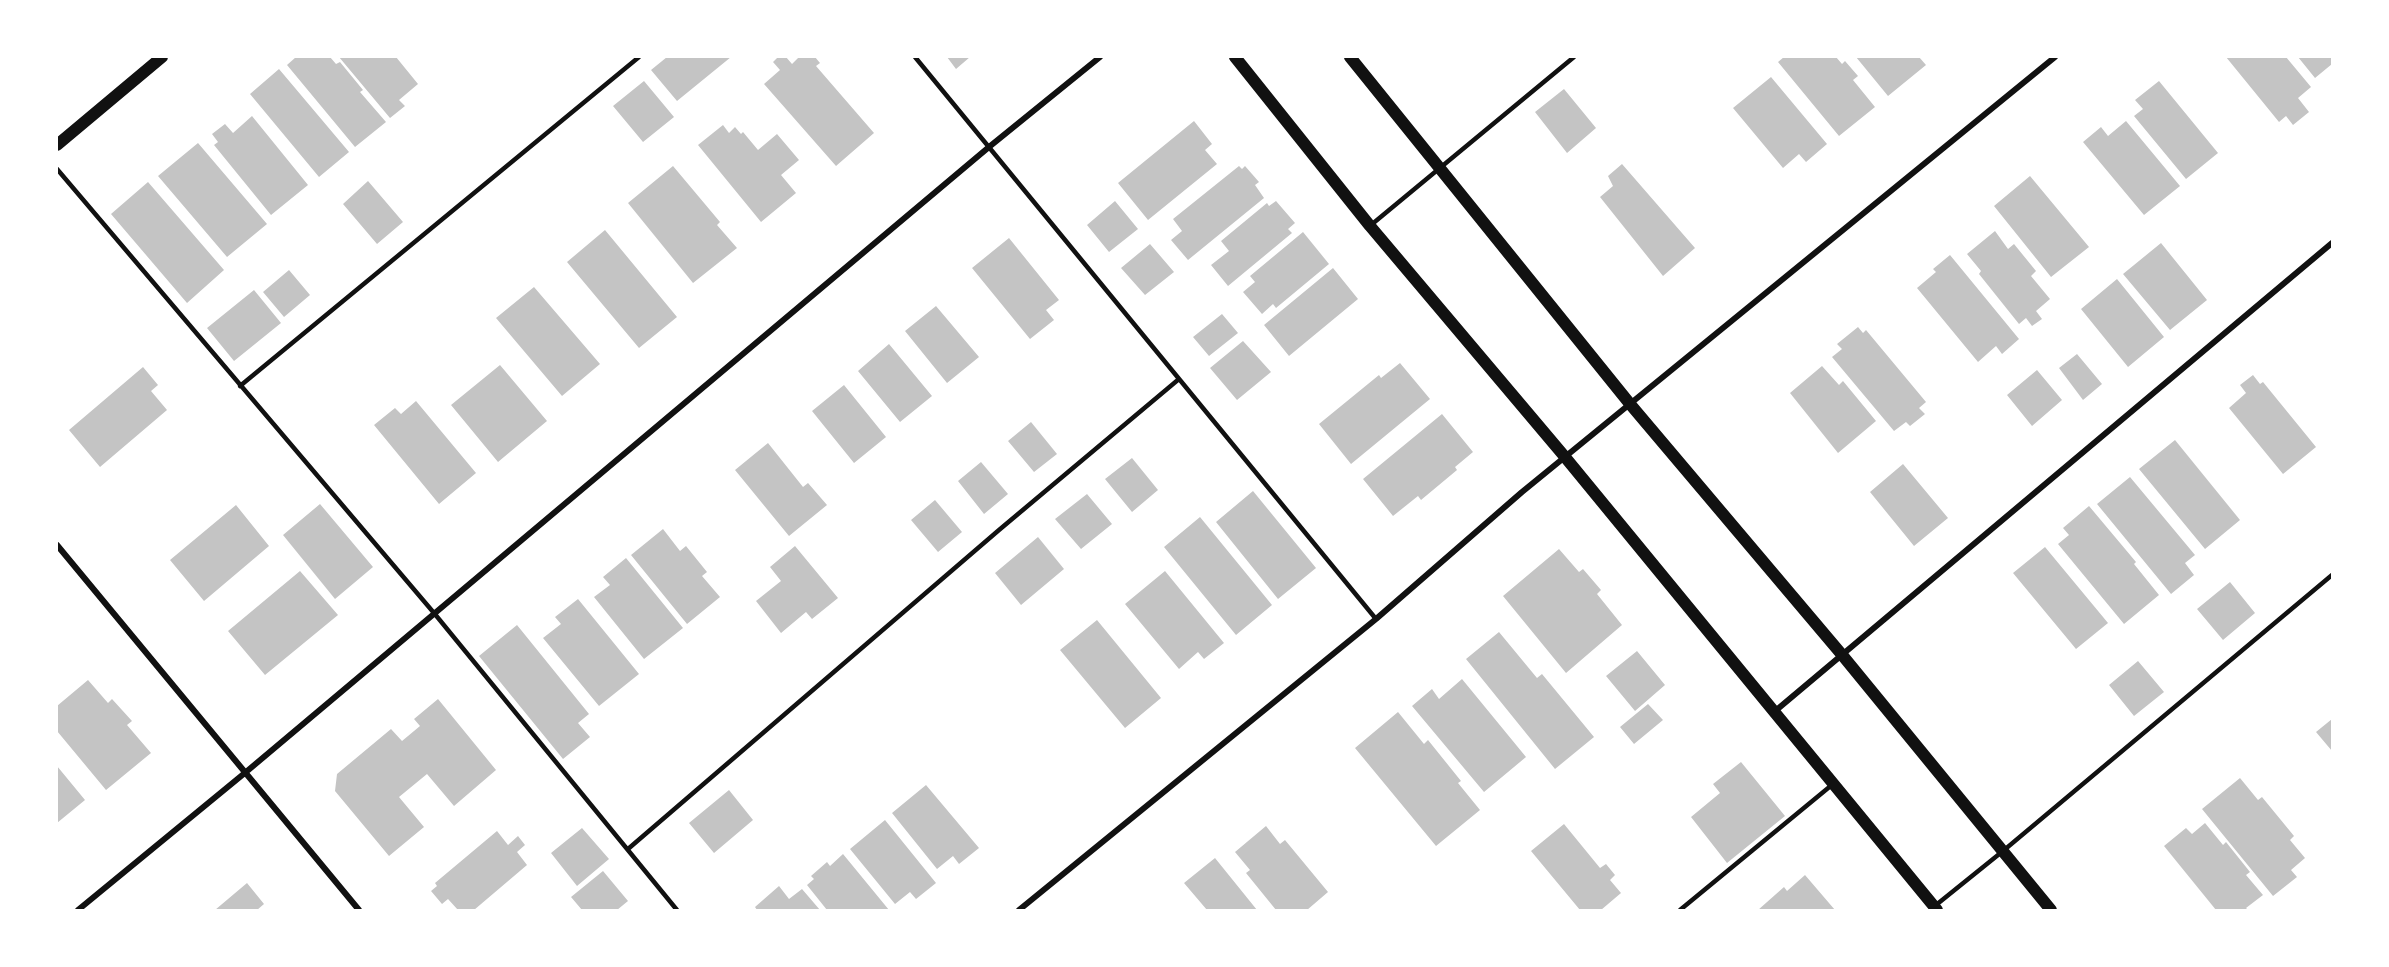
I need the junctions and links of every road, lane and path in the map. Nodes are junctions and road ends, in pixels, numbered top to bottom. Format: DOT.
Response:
graph roads {
  1 [pos="162,57"];
  2 [pos="639,57"];
  3 [pos="915,57"];
  4 [pos="1100,57"];
  5 [pos="1235,57"];
  6 [pos="1350,57"];
  7 [pos="1574,57"];
  8 [pos="2055,57"];
  9 [pos="57,145"];
  10 [pos="989,147"];
  11 [pos="1439,168"];
  12 [pos="57,169"];
  13 [pos="1370,226"];
  14 [pos="2332,243"];
  15 [pos="1179,380"];
  16 [pos="240,386"];
  17 [pos="1630,404"];
  18 [pos="1565,457"];
  19 [pos="57,545"];
  20 [pos="2332,575"];
  21 [pos="434,614"];
  22 [pos="1376,619"];
  23 [pos="1843,656"];
  24 [pos="1774,712"];
  25 [pos="246,772"];
  26 [pos="1833,784"];
  27 [pos="628,849"];
  28 [pos="2003,852"];
  29 [pos="1935,909"];
  30 [pos="78,910"];
  31 [pos="359,910"];
  32 [pos="677,910"];
  33 [pos="1019,910"];
  34 [pos="1680,910"];
  35 [pos="2051,910"];
  1 -- 9 [label="main road"];
  2 -- 16 [label="lane"];
  3 -- 10 [label="lane"];
  4 -- 10 [label="street"];
  5 -- 13 [label="main road"];
  6 -- 11 [label="main road"];
  7 -- 11 [label="lane"];
  8 -- 17 [label="street"];
  10 -- 15 [label="lane"];
  10 -- 21 [label="street"];
  11 -- 13 [label="lane"];
  11 -- 17 [label="main road"];
  12 -- 16 [label="lane"];
  13 -- 18 [label="main road"];
  14 -- 23 [label="street"];
  15 -- 22 [label="lane"];
  15 -- 27 [label="lane"];
  16 -- 21 [label="lane"];
  17 -- 18 [label="street"];
  17 -- 23 [label="main road"];
  18 -- 22 [label="street"];
  18 -- 24 [label="main road"];
  19 -- 25 [label="street"];
  20 -- 28 [label="lane"];
  21 -- 25 [label="street"];
  21 -- 27 [label="lane"];
  22 -- 33 [label="street"];
  23 -- 24 [label="street"];
  23 -- 28 [label="main road"];
  24 -- 26 [label="main road"];
  25 -- 30 [label="street"];
  25 -- 31 [label="street"];
  26 -- 29 [label="main road"];
  26 -- 34 [label="lane"];
  27 -- 32 [label="lane"];
  28 -- 29 [label="lane"];
  28 -- 35 [label="main road"];
}
